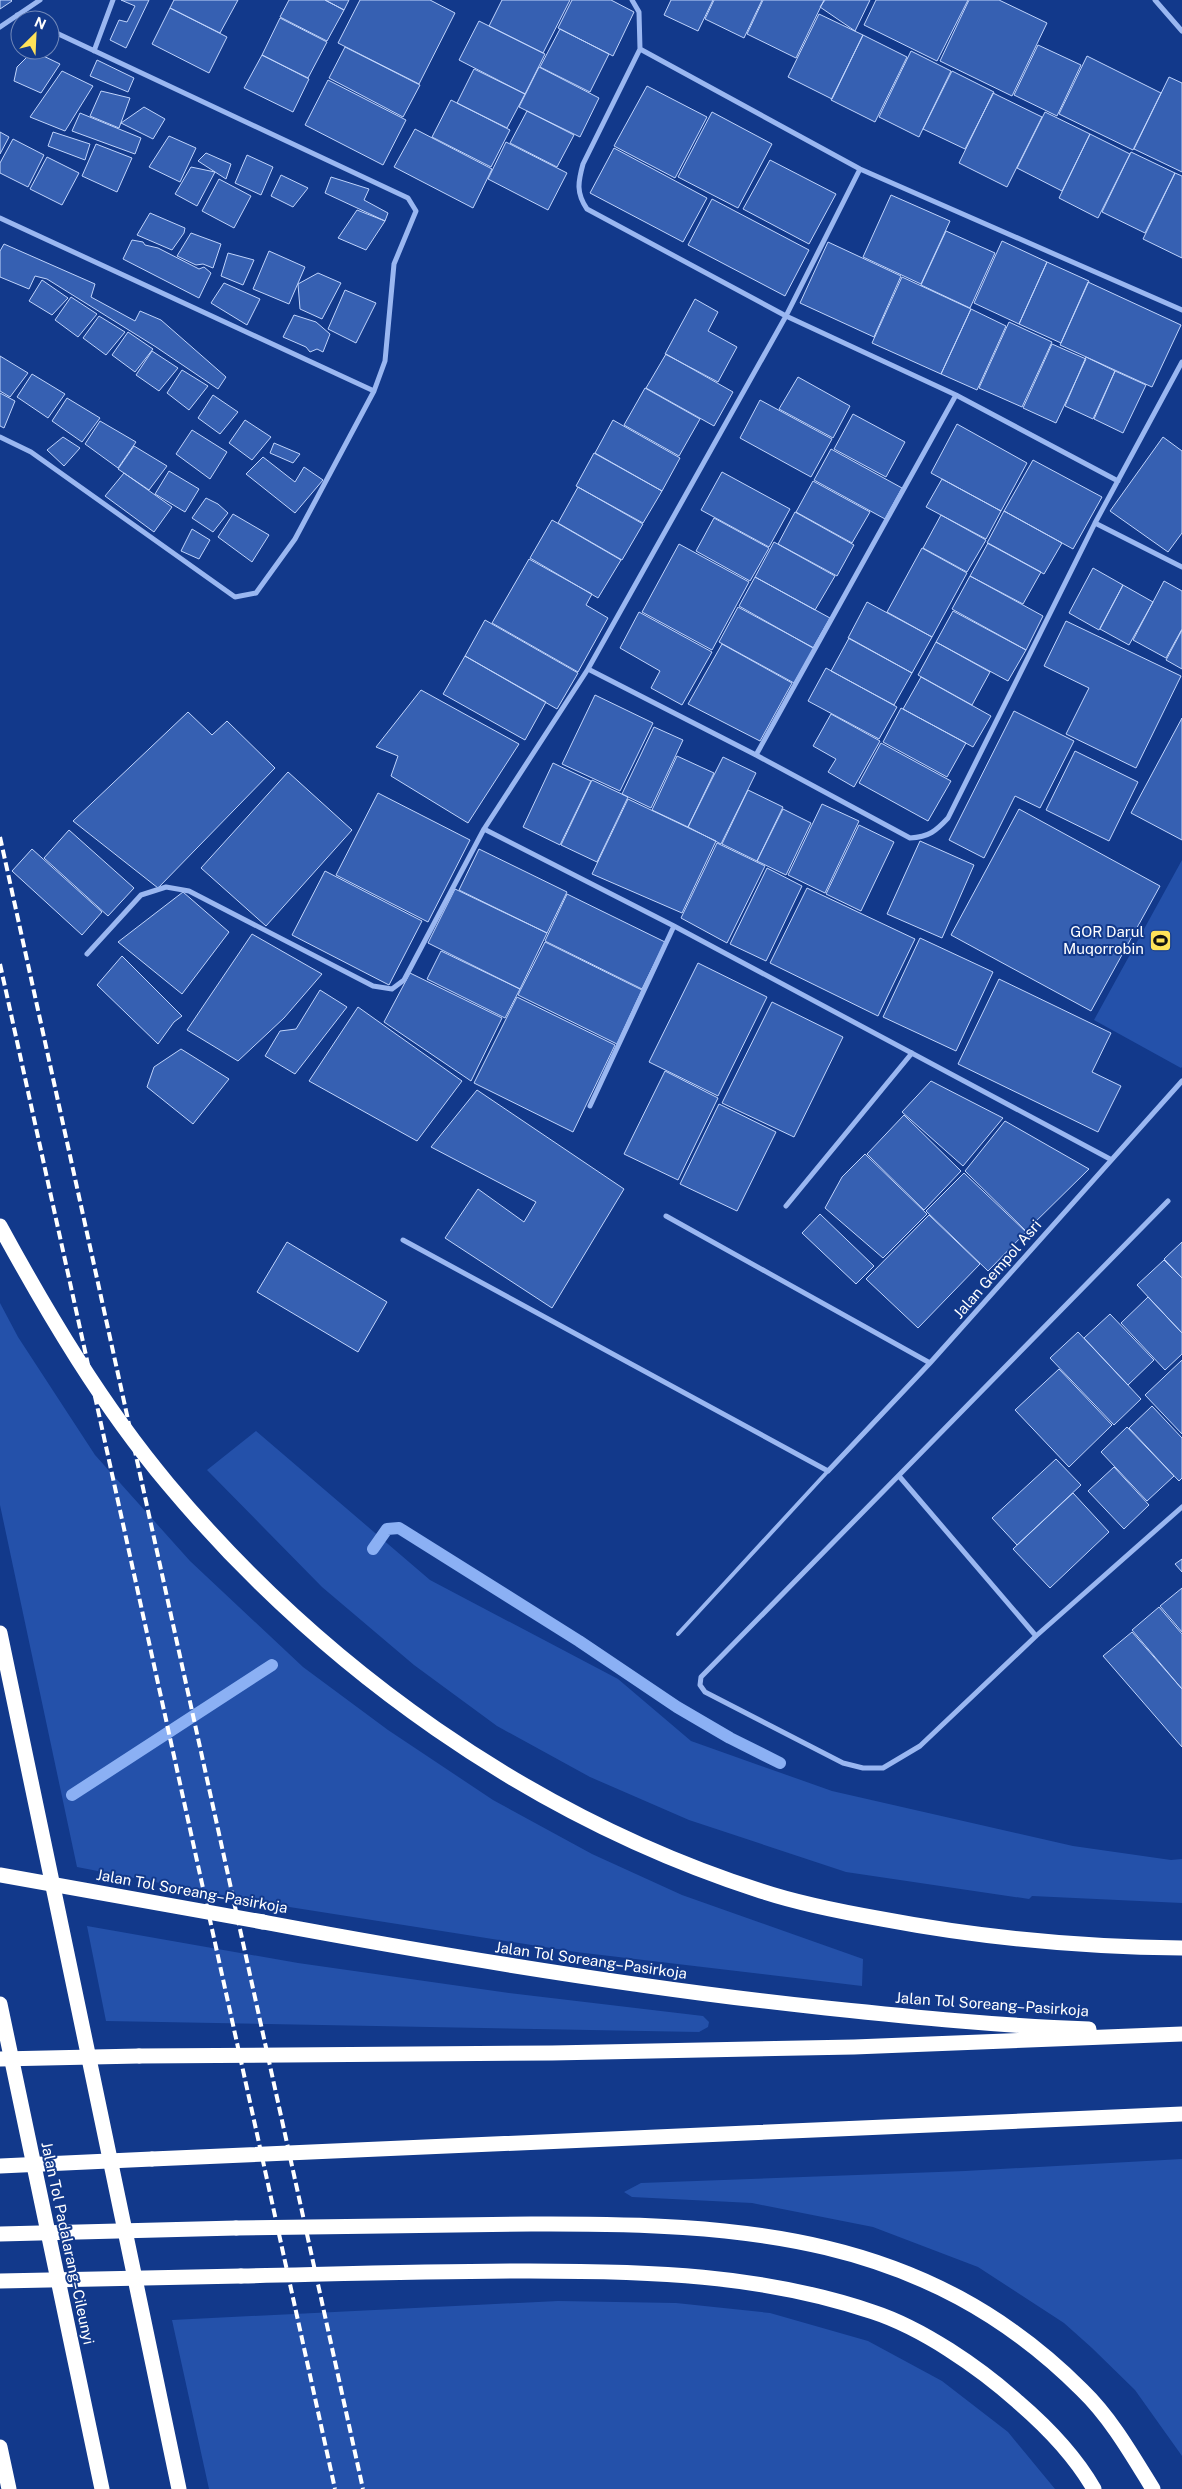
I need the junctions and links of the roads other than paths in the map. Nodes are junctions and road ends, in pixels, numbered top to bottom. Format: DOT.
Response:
graph roads {
  1 [pos="40,0"];
  2 [pos="113,0"];
  3 [pos="632,0"];
  4 [pos="1155,0"];
  5 [pos="25,10"];
  6 [pos="1182,31"];
  7 [pos="60,35"];
  8 [pos="640,49"];
  9 [pos="94,51"];
  10 [pos="860,169"];
  11 [pos="0,218"];
  12 [pos="1182,310"];
  13 [pos="786,316"];
  14 [pos="1182,362"];
  15 [pos="374,391"];
  16 [pos="956,395"];
  17 [pos="0,437"];
  18 [pos="1118,481"];
  19 [pos="1094,523"];
  20 [pos="1182,567"];
  21 [pos="588,669"];
  22 [pos="756,755"];
  23 [pos="484,829"];
  24 [pos="674,926"];
  25 [pos="87,954"];
  26 [pos="912,1053"];
  27 [pos="1182,1081"];
  28 [pos="590,1106"];
  29 [pos="1110,1159"];
  30 [pos="1168,1201"];
  31 [pos="786,1206"];
  32 [pos="666,1216"];
  33 [pos="0,1226"];
  34 [pos="403,1240"];
  35 [pos="930,1363"];
  36 [pos="828,1472"];
  37 [pos="899,1476"];
  38 [pos="1182,1506"];
  39 [pos="0,1633"];
  40 [pos="678,1634"];
  41 [pos="1036,1636"];
  42 [pos="0,1875"];
  43 [pos="1182,1948"];
  44 [pos="0,2004"];
  45 [pos="1182,2033"];
  46 [pos="0,2059"];
  47 [pos="1182,2114"];
  48 [pos="0,2166"];
  49 [pos="0,2234"];
  50 [pos="0,2281"];
  51 [pos="0,2447"];
  52 [pos="9,2489"];
  53 [pos="102,2489"];
  54 [pos="179,2489"];
  55 [pos="1094,2489"];
  56 [pos="1153,2489"];
  1 -- 5 [label="street"];
  2 -- 9 [label="street"];
  3 -- 8 [label="street"];
  4 -- 6 [label="street"];
  7 -- 9 [label="street"];
  8 -- 10 [label="street"];
  8 -- 13 [label="street"];
  9 -- 15 [label="street"];
  10 -- 12 [label="street"];
  10 -- 13 [label="street"];
  11 -- 15 [label="street"];
  13 -- 16 [label="street"];
  13 -- 21 [label="street"];
  14 -- 18 [label="street"];
  15 -- 17 [label="street"];
  16 -- 18 [label="street"];
  16 -- 22 [label="street"];
  18 -- 19 [label="street"];
  19 -- 20 [label="street"];
  19 -- 22 [label="street"];
  21 -- 22 [label="street"];
  21 -- 23 [label="street"];
  23 -- 24 [label="street"];
  23 -- 25 [label="street"];
  24 -- 26 [label="street"];
  24 -- 28 [label="street"];
  26 -- 29 [label="street"];
  26 -- 31 [label="street"];
  27 -- 29 [label="street, Jalan Gempol Asri"];
  29 -- 35 [label="street, Jalan Gempol Asri"];
  30 -- 37 [label="street"];
  32 -- 35 [label="street"];
  33 -- 43 [label="highway"];
  34 -- 36 [label="street"];
  35 -- 36 [label="street, Jalan Gempol Asri"];
  36 -- 40 [label="lane"];
  37 -- 41 [label="street"];
  37 -- 41 [label="street"];
  38 -- 41 [label="street"];
  39 -- 54 [label="highway"];
  42 -- 45 [label="highway, Jalan Tol Soreang–Pasirkoja, bridge"];
  44 -- 53 [label="highway, Jalan Tol Padalarang–Cileunyi"];
  45 -- 46 [label="highway, bridge"];
  47 -- 48 [label="highway, bridge"];
  49 -- 56 [label="highway, bridge"];
  50 -- 55 [label="highway, bridge"];
  51 -- 52 [label="highway"];
}
